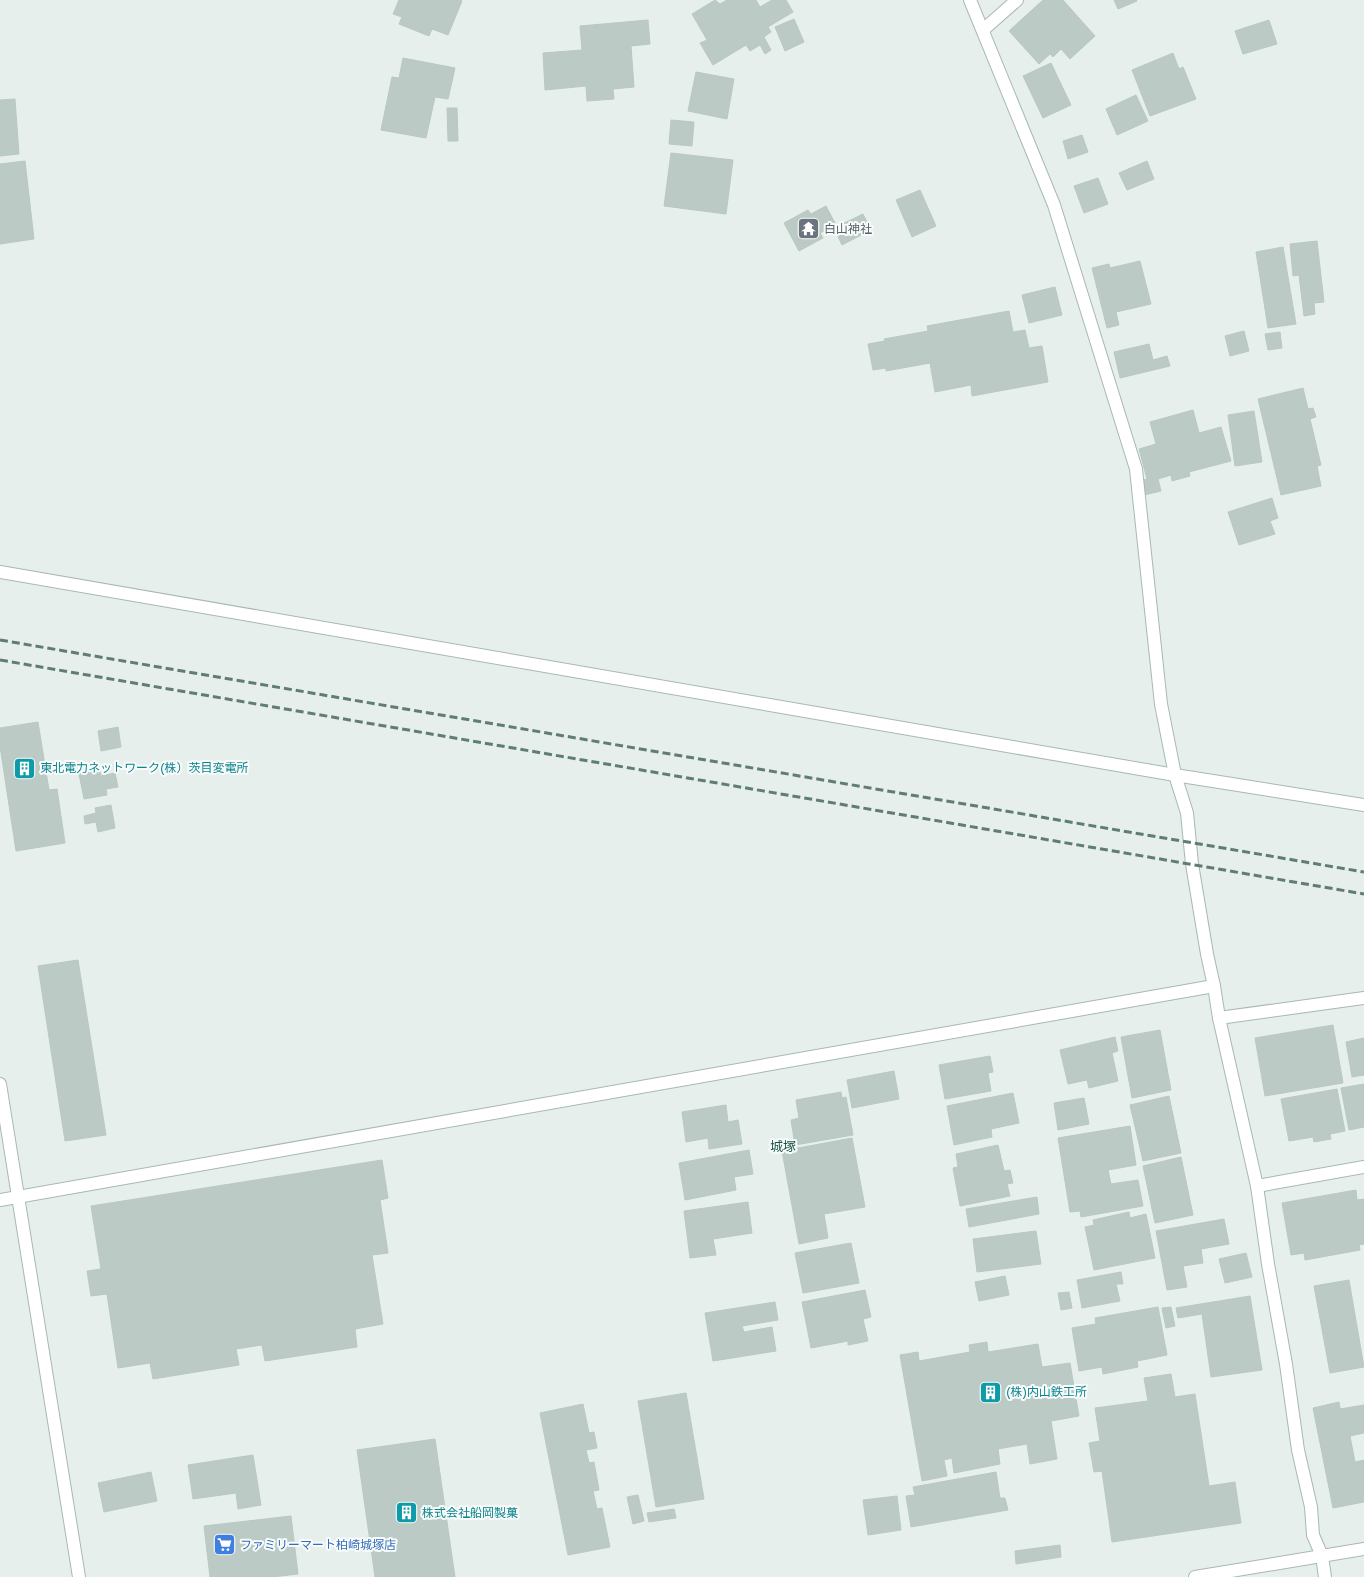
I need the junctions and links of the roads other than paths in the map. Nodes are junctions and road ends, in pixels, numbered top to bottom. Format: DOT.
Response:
graph roads {
  1 [pos="970,0"];
  2 [pos="1017,0"];
  3 [pos="983,30"];
  4 [pos="0,572"];
  5 [pos="1175,775"];
  6 [pos="1364,805"];
  7 [pos="1214,986"];
  8 [pos="1364,998"];
  9 [pos="1219,1018"];
  10 [pos="0,1084"];
  11 [pos="1364,1167"];
  12 [pos="1257,1186"];
  13 [pos="18,1198"];
  14 [pos="0,1200"];
  15 [pos="1364,1549"];
  16 [pos="1322,1556"];
  17 [pos="79,1577"];
  18 [pos="1195,1577"];
  19 [pos="1325,1577"];
  1 -- 3 [label="street"];
  2 -- 3 [label="street"];
  3 -- 5 [label="street"];
  4 -- 5 [label="street"];
  5 -- 6 [label="street"];
  5 -- 7 [label="street"];
  7 -- 9 [label="street"];
  7 -- 13 [label="street"];
  8 -- 9 [label="street"];
  9 -- 12 [label="street"];
  10 -- 13 [label="street"];
  11 -- 12 [label="street"];
  12 -- 16 [label="street"];
  13 -- 14 [label="street"];
  13 -- 17 [label="street"];
  15 -- 16 [label="street"];
  16 -- 18 [label="street"];
  16 -- 19 [label="street"];
}
